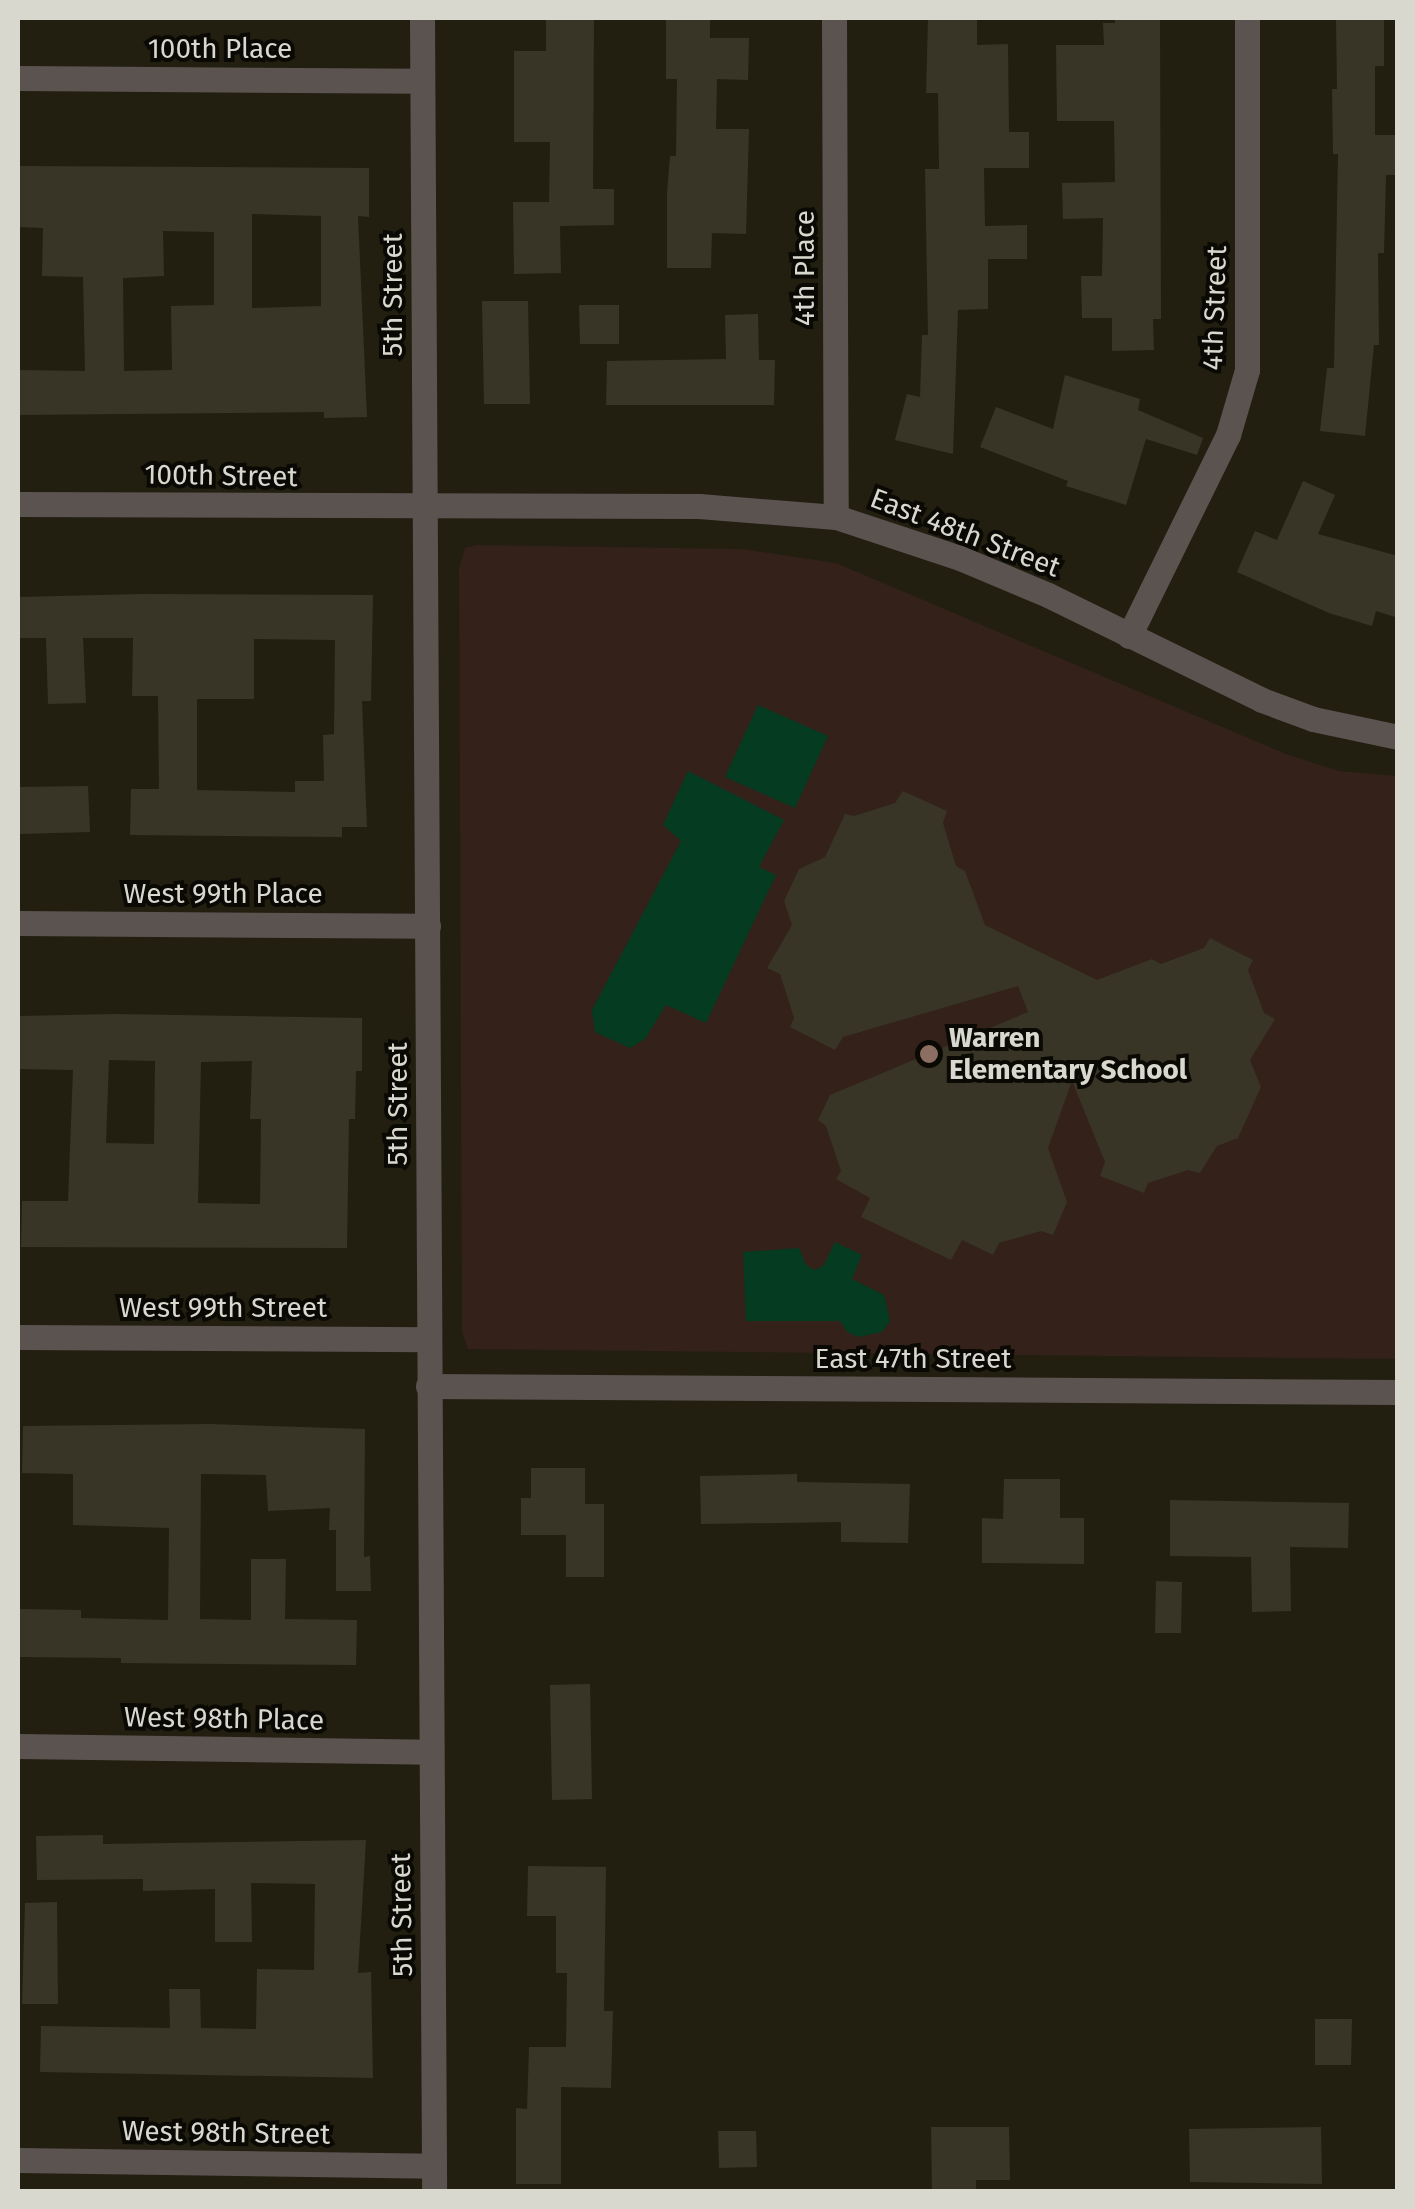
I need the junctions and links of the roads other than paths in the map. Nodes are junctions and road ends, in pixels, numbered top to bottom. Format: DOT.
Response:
graph roads {
  1 [pos="422,18"];
  2 [pos="834,18"];
  3 [pos="1247,18"];
  4 [pos="18,78"];
  5 [pos="421,81"];
  6 [pos="18,504"];
  7 [pos="425,508"];
  8 [pos="836,518"];
  9 [pos="1129,636"];
  10 [pos="1398,738"];
  11 [pos="18,923"];
  12 [pos="428,926"];
  13 [pos="18,1336"];
  14 [pos="429,1339"];
  15 [pos="428,1386"];
  16 [pos="1398,1392"];
  17 [pos="18,1746"];
  18 [pos="430,1752"];
  19 [pos="18,2160"];
  20 [pos="434,2179"];
  1 -- 5 [label="street, 5th Street"];
  2 -- 8 [label="street, 4th Place"];
  3 -- 9 [label="street, 4th Street"];
  4 -- 5 [label="street, 100th Place"];
  5 -- 7 [label="street, 5th Street"];
  6 -- 7 [label="street, 100th Street"];
  7 -- 8 [label="street, East 48th Street"];
  7 -- 12 [label="street, 5th Street"];
  8 -- 9 [label="street, East 48th Street"];
  9 -- 10 [label="street, East 48th Street"];
  11 -- 12 [label="street, West 99th Place"];
  12 -- 14 [label="street, 5th Street"];
  13 -- 14 [label="street, West 99th Street"];
  14 -- 15 [label="street, 5th Street"];
  15 -- 16 [label="street, East 47th Street"];
  15 -- 18 [label="street, 5th Street"];
  17 -- 18 [label="street, West 98th Place"];
  18 -- 20 [label="street, 5th Street"];
  19 -- 20 [label="street, West 98th Street"];
}
